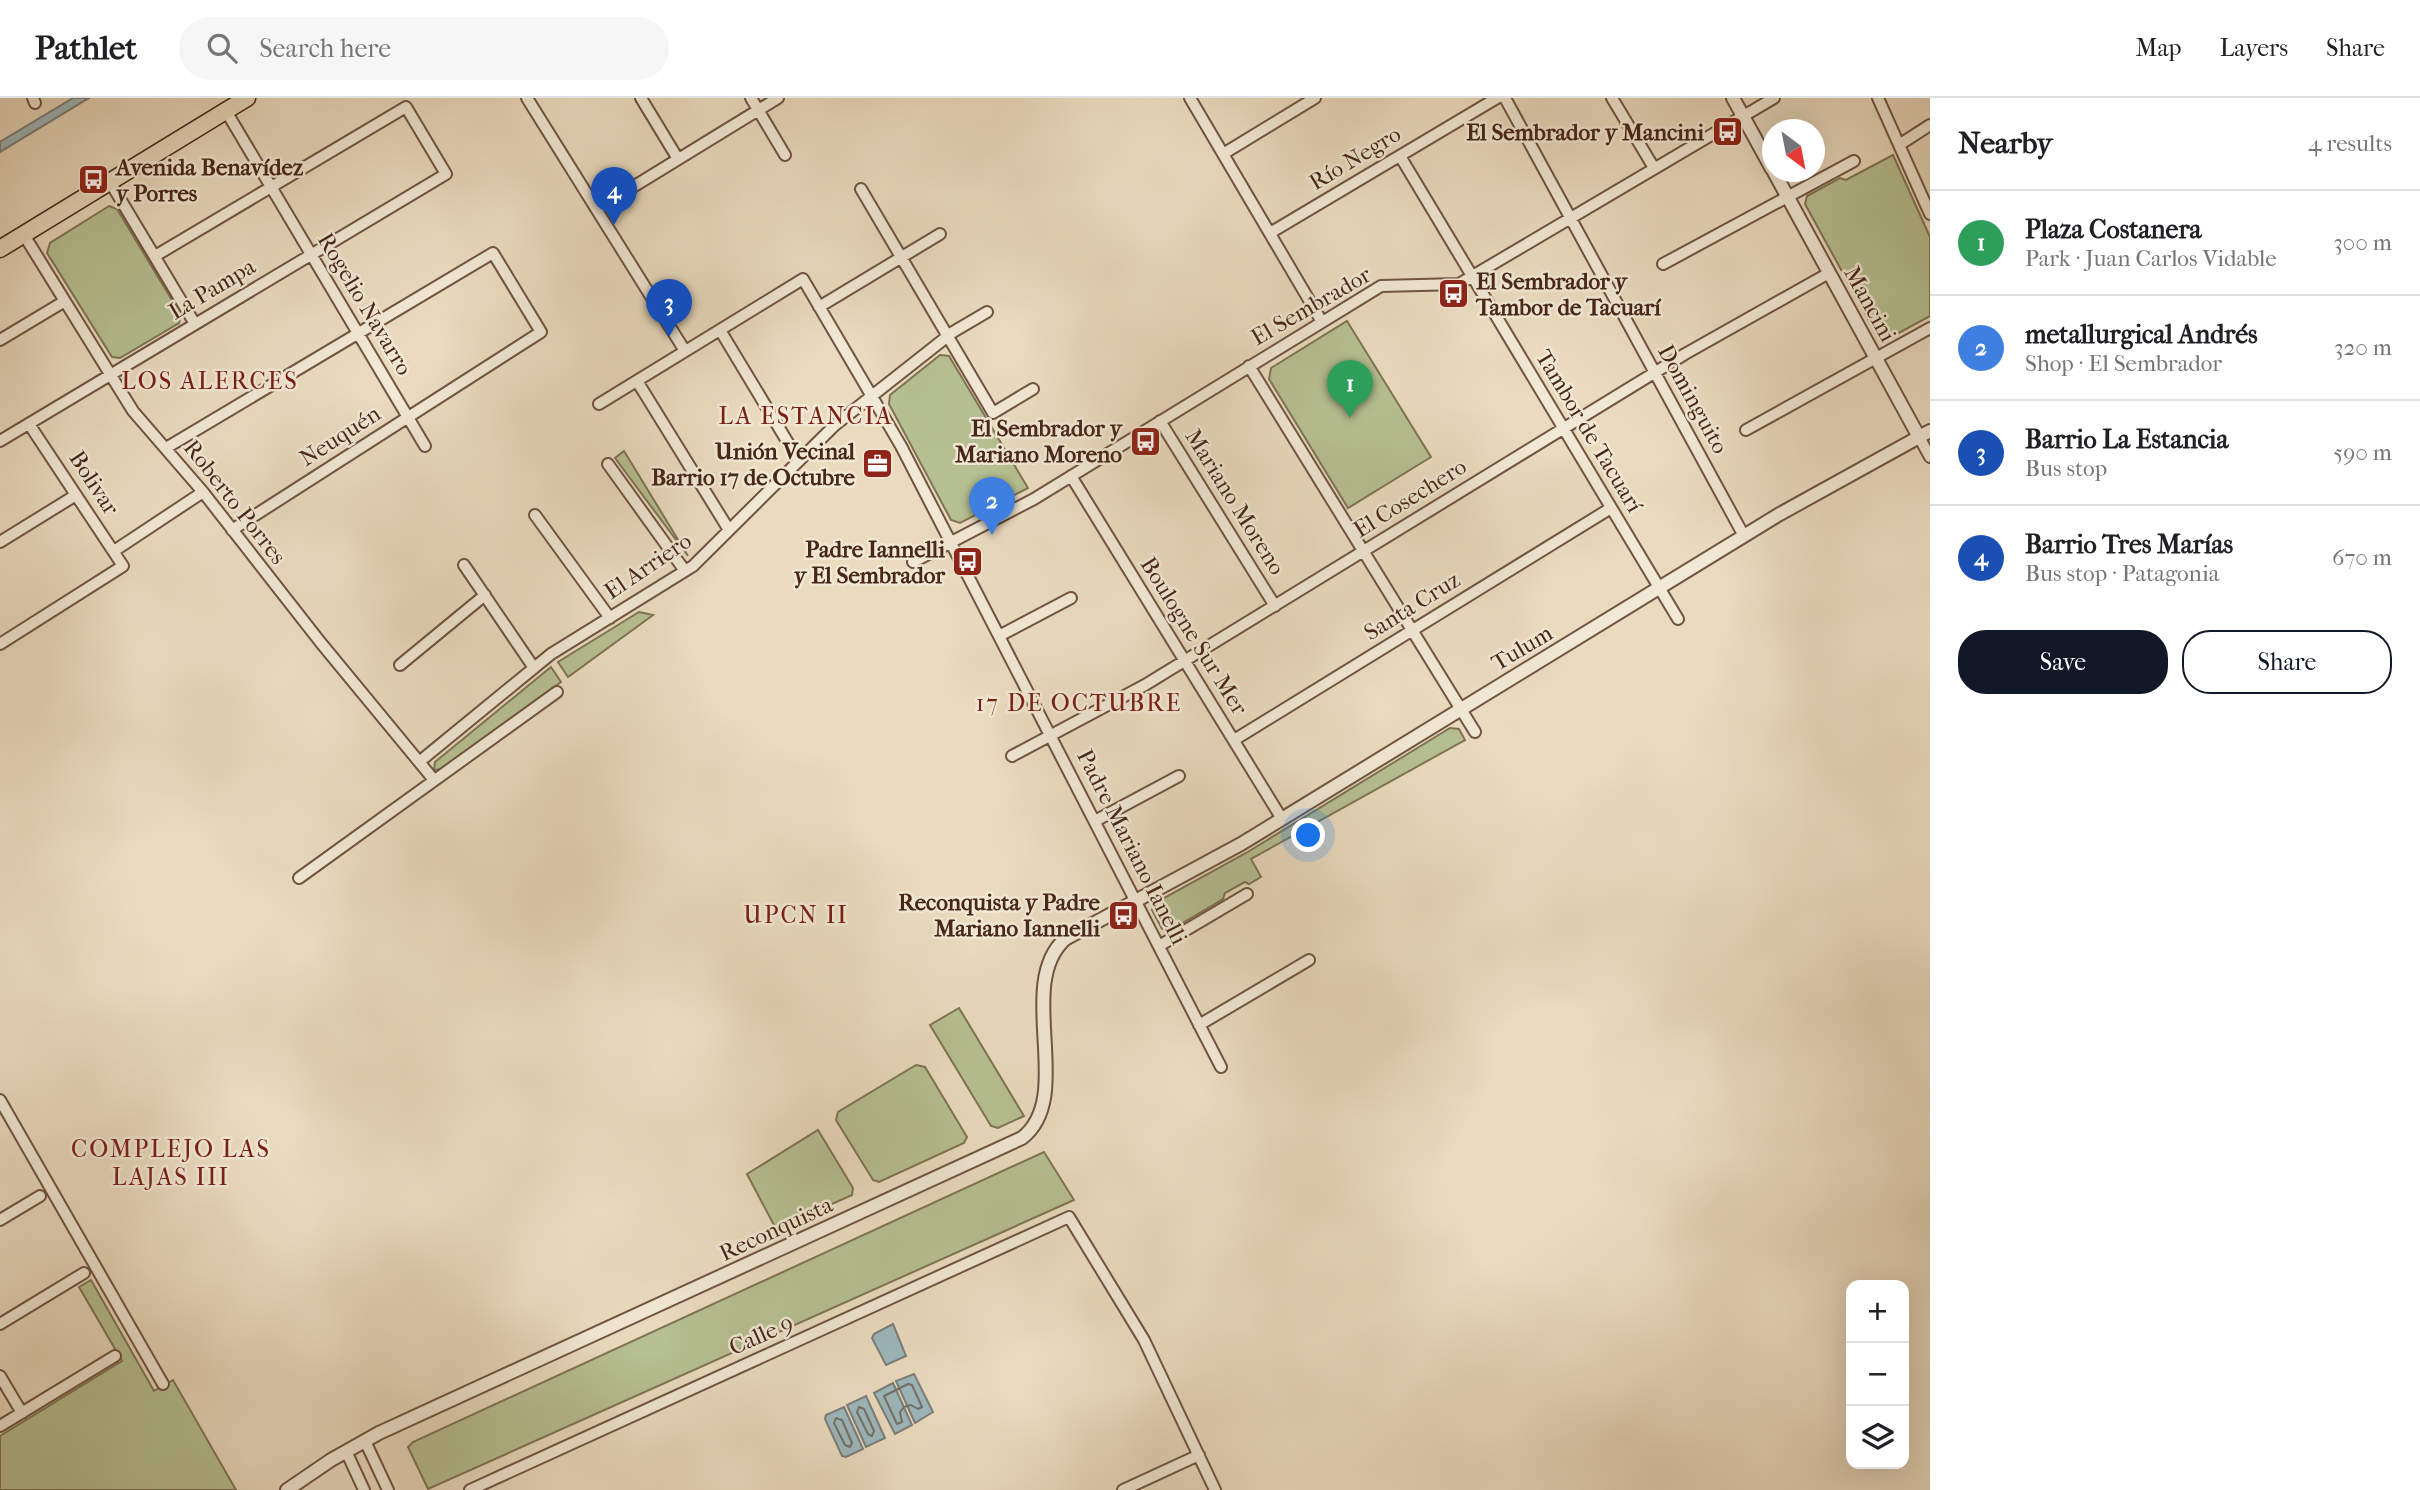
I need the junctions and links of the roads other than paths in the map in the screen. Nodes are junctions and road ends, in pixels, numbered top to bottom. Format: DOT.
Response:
graph roads {
  1 [pos="247,98"];
  2 [pos="527,98"];
  3 [pos="641,98"];
  4 [pos="751,98"];
  5 [pos="778,98"];
  6 [pos="1190,98"];
  7 [pos="1314,98"];
  8 [pos="1497,98"];
  9 [pos="1505,98"];
  10 [pos="1612,98"];
  11 [pos="1733,98"];
  12 [pos="1774,98"];
  13 [pos="1878,98"];
  14 [pos="758,110"];
  15 [pos="226,111"];
  16 [pos="1743,116"];
  17 [pos="1930,125"];
  18 [pos="1899,145"];
  19 [pos="1762,150"];
  20 [pos="1223,154"];
  21 [pos="785,155"];
  22 [pos="1399,156"];
  23 [pos="678,159"];
  24 [pos="1854,161"];
  25 [pos="1654,168"];
  26 [pos="110,182"];
  27 [pos="1779,182"];
  28 [pos="271,188"];
  29 [pos="861,189"];
  30 [pos="1787,196"];
  31 [pos="597,209"];
  32 [pos="1930,214"];
  33 [pos="1570,218"];
  34 [pos="1270,233"];
  35 [pos="940,234"];
  36 [pos="24,235"];
  37 [pos="0,249"];
  38 [pos="311,254"];
  39 [pos="155,257"];
  40 [pos="901,258"];
  41 [pos="1663,264"];
  42 [pos="1829,273"];
  43 [pos="1472,276"];
  44 [pos="65,301"];
  45 [pos="819,307"];
  46 [pos="987,312"];
  47 [pos="1322,322"];
  48 [pos="195,324"];
  49 [pos="1930,328"];
  50 [pos="720,330"];
  51 [pos="358,334"];
  52 [pos="948,337"];
  53 [pos="0,340"];
  54 [pos="685,351"];
  55 [pos="1876,358"];
  56 [pos="1250,366"];
  57 [pos="1654,372"];
  58 [pos="111,375"];
  59 [pos="637,381"];
  60 [pos="1033,389"];
  61 [pos="872,396"];
  62 [pos="599,404"];
  63 [pos="408,417"];
  64 [pos="1160,421"];
  65 [pos="29,424"];
  66 [pos="1563,428"];
  67 [pos="1746,430"];
  68 [pos="1925,434"];
  69 [pos="0,441"];
  70 [pos="425,446"];
  71 [pos="166,449"];
  72 [pos="1930,457"];
  73 [pos="799,461"];
  74 [pos="608,464"];
  75 [pos="1071,476"];
  76 [pos="203,492"];
  77 [pos="76,495"];
  78 [pos="1611,508"];
  79 [pos="535,515"];
  80 [pos="232,530"];
  81 [pos="729,530"];
  82 [pos="1744,536"];
  83 [pos="0,542"];
  84 [pos="951,542"];
  85 [pos="114,551"];
  86 [pos="1363,551"];
  87 [pos="913,562"];
  88 [pos="464,565"];
  89 [pos="685,571"];
  90 [pos="1660,588"];
  91 [pos="485,595"];
  92 [pos="1071,598"];
  93 [pos="1275,606"];
  94 [pos="610,618"];
  95 [pos="1678,618"];
  96 [pos="1412,631"];
  97 [pos="999,636"];
  98 [pos="0,644"];
  99 [pos="1185,661"];
  100 [pos="400,665"];
  101 [pos="534,668"];
  102 [pos="557,692"];
  103 [pos="1461,709"];
  104 [pos="1475,732"];
  105 [pos="1050,735"];
  106 [pos="1234,740"];
  107 [pos="1012,755"];
  108 [pos="419,762"];
  109 [pos="1179,776"];
  110 [pos="434,780"];
  111 [pos="1282,819"];
  112 [pos="1095,821"];
  113 [pos="299,878"];
  114 [pos="1247,894"];
  115 [pos="1136,900"];
  116 [pos="1159,946"];
  117 [pos="1309,960"];
  118 [pos="1199,1025"];
  119 [pos="1221,1067"];
  120 [pos="0,1100"];
  121 [pos="40,1196"];
  122 [pos="0,1220"];
  123 [pos="84,1273"];
  124 [pos="0,1324"];
  125 [pos="115,1356"];
  126 [pos="0,1376"];
  127 [pos="163,1384"];
  128 [pos="22,1413"];
  129 [pos="0,1426"];
  130 [pos="365,1440"];
  131 [pos="346,1451"];
  132 [pos="1199,1455"];
  133 [pos="287,1490"];
  134 [pos="364,1490"];
  135 [pos="388,1490"];
  136 [pos="470,1490"];
  137 [pos="1123,1490"];
  138 [pos="1215,1490"];
  1 -- 15 [label="main road"];
  2 -- 31 [label="street"];
  3 -- 23 [label="street"];
  4 -- 14 [label="street"];
  5 -- 14 [label="street"];
  6 -- 20 [label="street"];
  7 -- 20 [label="street"];
  8 -- 22 [label="street, Río Negro"];
  9 -- 33 [label="street, Dominguito"];
  10 -- 25 [label="street"];
  11 -- 16 [label="street, Mancini"];
  12 -- 16 [label="street, El Sembrador"];
  13 -- 18 [label="street"];
  14 -- 21 [label="street"];
  14 -- 23 [label="street"];
  15 -- 26 [label="main road"];
  15 -- 28 [label="street, Rogelio Navarro"];
  16 -- 19 [label="street, Mancini"];
  16 -- 25 [label="street, El Sembrador"];
  17 -- 18 [label="street"];
  18 -- 32 [label="street"];
  20 -- 34 [label="street"];
  22 -- 34 [label="street, Río Negro"];
  22 -- 43 [label="street, Tambor de Tacuarí"];
  23 -- 31 [label="street"];
  24 -- 30 [label="street"];
  25 -- 33 [label="street, El Sembrador"];
  26 -- 36 [label="main road"];
  26 -- 39 [label="street"];
  27 -- 30 [label="street, Mancini"];
  28 -- 38 [label="street, Rogelio Navarro"];
  28 -- 38 [label="street, La Pampa"];
  28 -- 39 [label="street"];
  29 -- 40 [label="street"];
  30 -- 41 [label="street"];
  30 -- 42 [label="street, Mancini"];
  31 -- 54 [label="street"];
  33 -- 43 [label="street, El Sembrador"];
  33 -- 57 [label="street, Dominguito"];
  34 -- 47 [label="street"];
  35 -- 40 [label="street"];
  36 -- 37 [label="main road"];
  36 -- 44 [label="street, Roberto Porres"];
  38 -- 48 [label="street, La Pampa"];
  38 -- 51 [label="street, Rogelio Navarro"];
  39 -- 48 [label="street"];
  40 -- 45 [label="street"];
  40 -- 52 [label="street"];
  42 -- 55 [label="street, Mancini"];
  42 -- 57 [label="street, El Cosechero"];
  43 -- 47 [label="street, El Sembrador"];
  43 -- 66 [label="street, Tambor de Tacuarí"];
  44 -- 53 [label="street"];
  44 -- 58 [label="street, Roberto Porres"];
  45 -- 50 [label="street, Padre Mariano Ianelli"];
  45 -- 61 [label="street, Padre Mariano Ianelli"];
  46 -- 52 [label="street, El Arriero"];
  47 -- 56 [label="street, El Sembrador"];
  48 -- 58 [label="street, La Pampa"];
  49 -- 55 [label="street"];
  50 -- 54 [label="street"];
  50 -- 73 [label="street"];
  51 -- 63 [label="street, Rogelio Navarro"];
  51 -- 63 [label="street, Neuquén"];
  51 -- 71 [label="street"];
  52 -- 60 [label="street"];
  52 -- 61 [label="street, El Arriero"];
  54 -- 59 [label="street"];
  55 -- 67 [label="street"];
  55 -- 68 [label="street, Mancini"];
  56 -- 64 [label="street, El Sembrador"];
  56 -- 86 [label="street"];
  57 -- 66 [label="street, El Cosechero"];
  57 -- 82 [label="street, Dominguito"];
  58 -- 65 [label="street, La Pampa"];
  58 -- 71 [label="street, Roberto Porres"];
  59 -- 62 [label="street"];
  59 -- 81 [label="street"];
  61 -- 73 [label="street, El Arriero"];
  61 -- 84 [label="street, Padre Mariano Ianelli"];
  63 -- 70 [label="street, Rogelio Navarro"];
  63 -- 80 [label="street, Neuquén"];
  64 -- 75 [label="street, El Sembrador"];
  64 -- 93 [label="street, Mariano Moreno"];
  65 -- 69 [label="street, La Pampa"];
  65 -- 77 [label="street, Bolivar"];
  66 -- 78 [label="street, Tambor de Tacuarí"];
  66 -- 86 [label="street, El Cosechero"];
  68 -- 72 [label="street, Mancini"];
  68 -- 82 [label="street, Tulum"];
  71 -- 76 [label="street, Roberto Porres"];
  73 -- 81 [label="street, El Arriero"];
  74 -- 89 [label="street"];
  75 -- 84 [label="street, El Sembrador"];
  75 -- 99 [label="street, Boulogne Sur Mer"];
  76 -- 80 [label="street, Roberto Porres"];
  76 -- 85 [label="street"];
  77 -- 83 [label="street"];
  77 -- 85 [label="street, Bolivar"];
  78 -- 90 [label="street, Tambor de Tacuarí"];
  78 -- 96 [label="street, Santa Cruz"];
  79 -- 94 [label="street"];
  80 -- 108 [label="street, Roberto Porres"];
  81 -- 89 [label="street, El Arriero"];
  82 -- 90 [label="street, Tulum"];
  84 -- 87 [label="street, El Sembrador"];
  84 -- 97 [label="street, Padre Mariano Ianelli"];
  85 -- 98 [label="street, Bolivar"];
  86 -- 93 [label="street, El Cosechero"];
  86 -- 96 [label="street"];
  88 -- 91 [label="street"];
  89 -- 94 [label="street, El Arriero"];
  90 -- 95 [label="street, Tambor de Tacuarí"];
  90 -- 103 [label="street, Tulum"];
  91 -- 100 [label="street"];
  91 -- 101 [label="street"];
  92 -- 97 [label="street"];
  93 -- 99 [label="street, El Cosechero"];
  94 -- 101 [label="street, El Arriero"];
  96 -- 103 [label="street"];
  96 -- 106 [label="street, Santa Cruz"];
  97 -- 105 [label="street, Padre Mariano Ianelli"];
  99 -- 105 [label="street, El Cosechero"];
  99 -- 106 [label="street, Boulogne Sur Mer"];
  101 -- 108 [label="street, El Arriero"];
  102 -- 110 [label="street"];
  103 -- 104 [label="street"];
  103 -- 111 [label="street, Tulum"];
  105 -- 107 [label="street, El Cosechero"];
  105 -- 112 [label="street, Padre Mariano Ianelli"];
  106 -- 111 [label="street, Boulogne Sur Mer"];
  108 -- 110 [label="street, Roberto Porres"];
  109 -- 112 [label="street"];
  110 -- 113 [label="street"];
  111 -- 115 [label="street, Tulum"];
  112 -- 115 [label="street, Padre Mariano Ianelli"];
  114 -- 116 [label="street"];
  115 -- 116 [label="street, Padre Mariano Ianelli"];
  115 -- 130 [label="street, Reconquista"];
  116 -- 118 [label="street, Padre Mariano Ianelli"];
  117 -- 118 [label="street"];
  118 -- 119 [label="street, Padre Mariano Ianelli"];
  120 -- 127 [label="street"];
  121 -- 122 [label="street"];
  123 -- 124 [label="street"];
  125 -- 128 [label="street"];
  126 -- 128 [label="street"];
  128 -- 129 [label="street"];
  130 -- 131 [label="street, Reconquista"];
  130 -- 135 [label="street"];
  131 -- 133 [label="street, Reconquista"];
  131 -- 134 [label="street"];
  132 -- 136 [label="street, Calle 9"];
  132 -- 137 [label="street"];
  132 -- 138 [label="street"];
}
